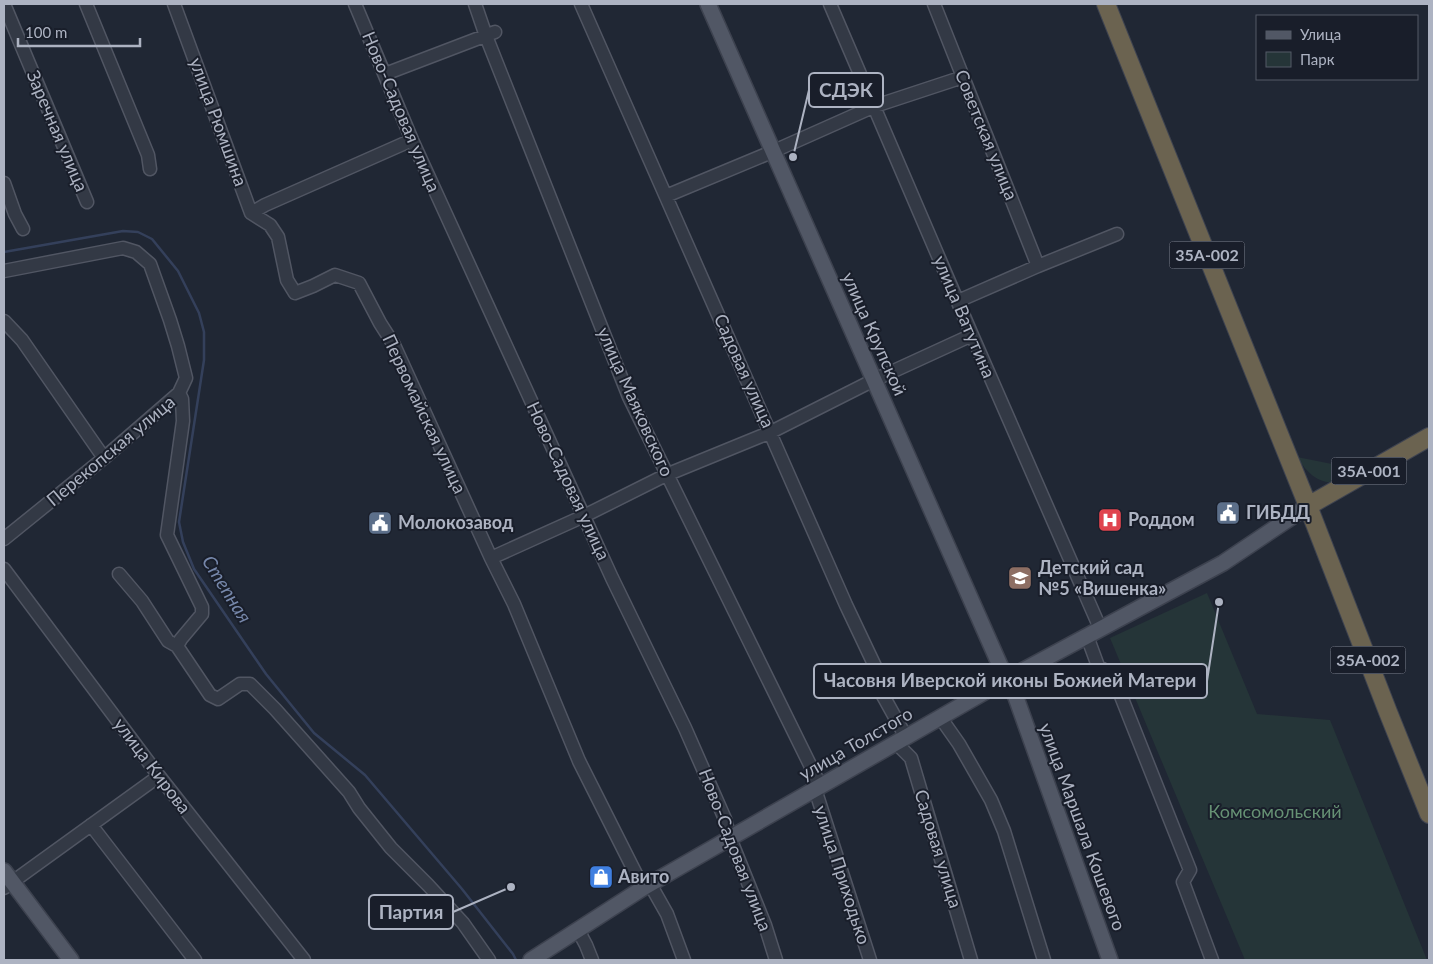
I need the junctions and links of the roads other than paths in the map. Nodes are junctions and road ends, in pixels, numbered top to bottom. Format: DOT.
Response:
graph roads {
  1 [pos="86,4"];
  2 [pos="174,4"];
  3 [pos="355,4"];
  4 [pos="475,4"];
  5 [pos="581,4"];
  6 [pos="708,4"];
  7 [pos="830,4"];
  8 [pos="934,4"];
  9 [pos="1106,4"];
  10 [pos="7,6"];
  11 [pos="491,34"];
  12 [pos="385,74"];
  13 [pos="963,77"];
  14 [pos="874,106"];
  15 [pos="412,140"];
  16 [pos="774,151"];
  17 [pos="150,169"];
  18 [pos="4,183"];
  19 [pos="666,196"];
  20 [pos="87,202"];
  21 [pos="251,213"];
  22 [pos="23,228"];
  23 [pos="1117,234"];
  24 [pos="1038,266"];
  25 [pos="4,271"];
  26 [pos="958,302"];
  27 [pos="4,321"];
  28 [pos="972,335"];
  29 [pos="874,380"];
  30 [pos="179,393"];
  31 [pos="771,432"];
  32 [pos="1429,437"];
  33 [pos="104,458"];
  34 [pos="666,475"];
  35 [pos="1308,506"];
  36 [pos="584,516"];
  37 [pos="4,539"];
  38 [pos="491,558"];
  39 [pos="4,569"];
  40 [pos="119,574"];
  41 [pos="1094,632"];
  42 [pos="177,646"];
  43 [pos="1008,678"];
  44 [pos="940,717"];
  45 [pos="901,740"];
  46 [pos="159,776"];
  47 [pos="1423,782"];
  48 [pos="815,789"];
  49 [pos="1429,814"];
  50 [pos="91,825"];
  51 [pos="730,838"];
  52 [pos="7,880"];
  53 [pos="646,886"];
  54 [pos="578,930"];
  55 [pos="71,960"];
  56 [pos="194,960"];
  57 [pos="304,960"];
  58 [pos="489,960"];
  59 [pos="532,960"];
  60 [pos="592,960"];
  61 [pos="684,960"];
  62 [pos="776,960"];
  63 [pos="870,960"];
  64 [pos="971,960"];
  65 [pos="1044,960"];
  66 [pos="1110,960"];
  67 [pos="1212,960"];
  1 -- 17 [label="street"];
  2 -- 21 [label="street, улица Рюмшина"];
  3 -- 12 [label="street, Ново-Садовая улица"];
  4 -- 11 [label="street, улица Маяковского"];
  5 -- 19 [label="street, Садовая улица"];
  6 -- 16 [label="main road, улица Крупской"];
  7 -- 14 [label="street, улица Ватутина"];
  8 -- 13 [label="street, Советская улица"];
  9 -- 35 [label="highway, 35А-002"];
  10 -- 20 [label="street, Заречная улица"];
  11 -- 12 [label="street"];
  11 -- 34 [label="street, улица Маяковского"];
  12 -- 15 [label="street, Ново-Садовая улица"];
  13 -- 14 [label="street"];
  13 -- 24 [label="street, Советская улица"];
  14 -- 16 [label="street"];
  14 -- 26 [label="street, улица Ватутина"];
  15 -- 21 [label="street"];
  15 -- 36 [label="street, Ново-Садовая улица"];
  16 -- 19 [label="street"];
  16 -- 29 [label="main road, улица Крупской"];
  18 -- 22 [label="street"];
  19 -- 31 [label="street, Садовая улица"];
  21 -- 38 [label="street, Первомайская улица"];
  23 -- 24 [label="street"];
  24 -- 26 [label="street"];
  25 -- 30 [label="street, Перекопская улица"];
  26 -- 28 [label="street, улица Ватутина"];
  27 -- 33 [label="street"];
  28 -- 29 [label="street"];
  28 -- 41 [label="street, улица Ватутина"];
  29 -- 31 [label="street"];
  29 -- 43 [label="main road, улица Крупской"];
  30 -- 33 [label="street, Перекопская улица"];
  30 -- 42 [label="street"];
  31 -- 34 [label="street"];
  31 -- 45 [label="street, Садовая улица"];
  32 -- 35 [label="highway, 35А-001"];
  33 -- 37 [label="street, Перекопская улица"];
  34 -- 36 [label="street"];
  34 -- 48 [label="street, улица Маяковского"];
  35 -- 41 [label="main road, улица Толстого"];
  35 -- 47 [label="highway, 35А-002"];
  36 -- 38 [label="street"];
  36 -- 51 [label="street, Ново-Садовая улица"];
  38 -- 53 [label="street, Первомайская улица"];
  39 -- 46 [label="street, улица Кирова"];
  40 -- 42 [label="street"];
  41 -- 43 [label="main road, улица Толстого"];
  41 -- 67 [label="street, улица Ватутина"];
  42 -- 58 [label="street"];
  43 -- 44 [label="main road, улица Толстого"];
  43 -- 66 [label="main road, улица Маршала Кошевого"];
  44 -- 45 [label="main road, улица Толстого"];
  44 -- 65 [label="street"];
  45 -- 48 [label="main road, улица Толстого"];
  45 -- 64 [label="street, Садовая улица"];
  46 -- 50 [label="street"];
  46 -- 57 [label="street, улица Кирова"];
  47 -- 49 [label="highway, 35А-002"];
  48 -- 51 [label="main road, улица Толстого"];
  48 -- 63 [label="street, улица Приходько"];
  50 -- 52 [label="street"];
  50 -- 56 [label="street"];
  51 -- 53 [label="main road, улица Толстого"];
  51 -- 62 [label="street, Ново-Садовая улица"];
  52 -- 55 [label="main road"];
  53 -- 54 [label="main road, улица Толстого"];
  53 -- 61 [label="street, Первомайская улица"];
  54 -- 59 [label="main road, улица Толстого"];
  54 -- 60 [label="street"];
}
